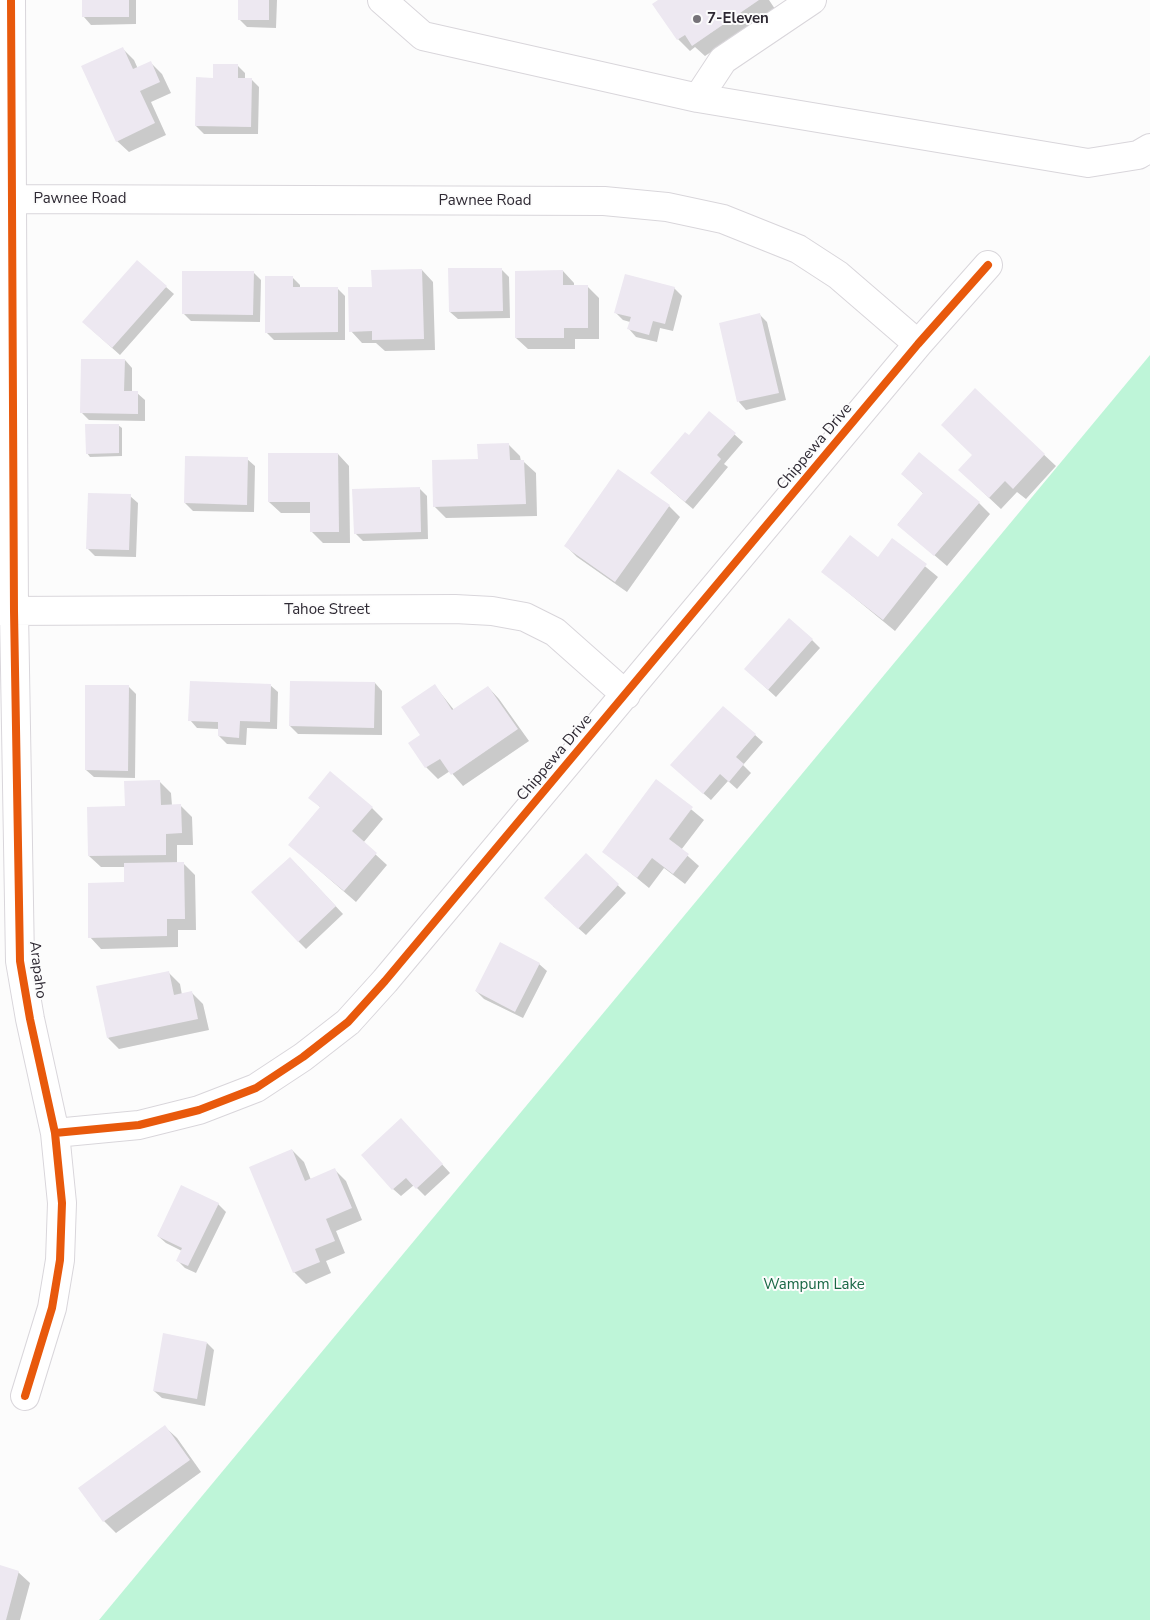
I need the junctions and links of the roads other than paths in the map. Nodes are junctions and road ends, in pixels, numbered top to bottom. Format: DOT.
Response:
graph roads {
  1 [pos="11,0"];
  2 [pos="382,0"];
  3 [pos="812,0"];
  4 [pos="698,98"];
  5 [pos="1150,148"];
  6 [pos="12,199"];
  7 [pos="988,265"];
  8 [pos="918,344"];
  9 [pos="7,611"];
  10 [pos="626,695"];
  11 [pos="55,1133"];
  12 [pos="26,1396"];
  1 -- 6 [label="street, Arapaho"];
  2 -- 4 [label="street"];
  3 -- 4 [label="street"];
  4 -- 5 [label="street"];
  6 -- 8 [label="street, Pawnee Road"];
  6 -- 9 [label="street, Arapaho"];
  7 -- 8 [label="street, Chippewa Drive"];
  8 -- 10 [label="street, Chippewa Drive"];
  9 -- 10 [label="street, Tahoe Street"];
  9 -- 11 [label="street, Arapaho"];
  10 -- 11 [label="street, Chippewa Drive"];
  11 -- 12 [label="street, Arapaho"];
}
